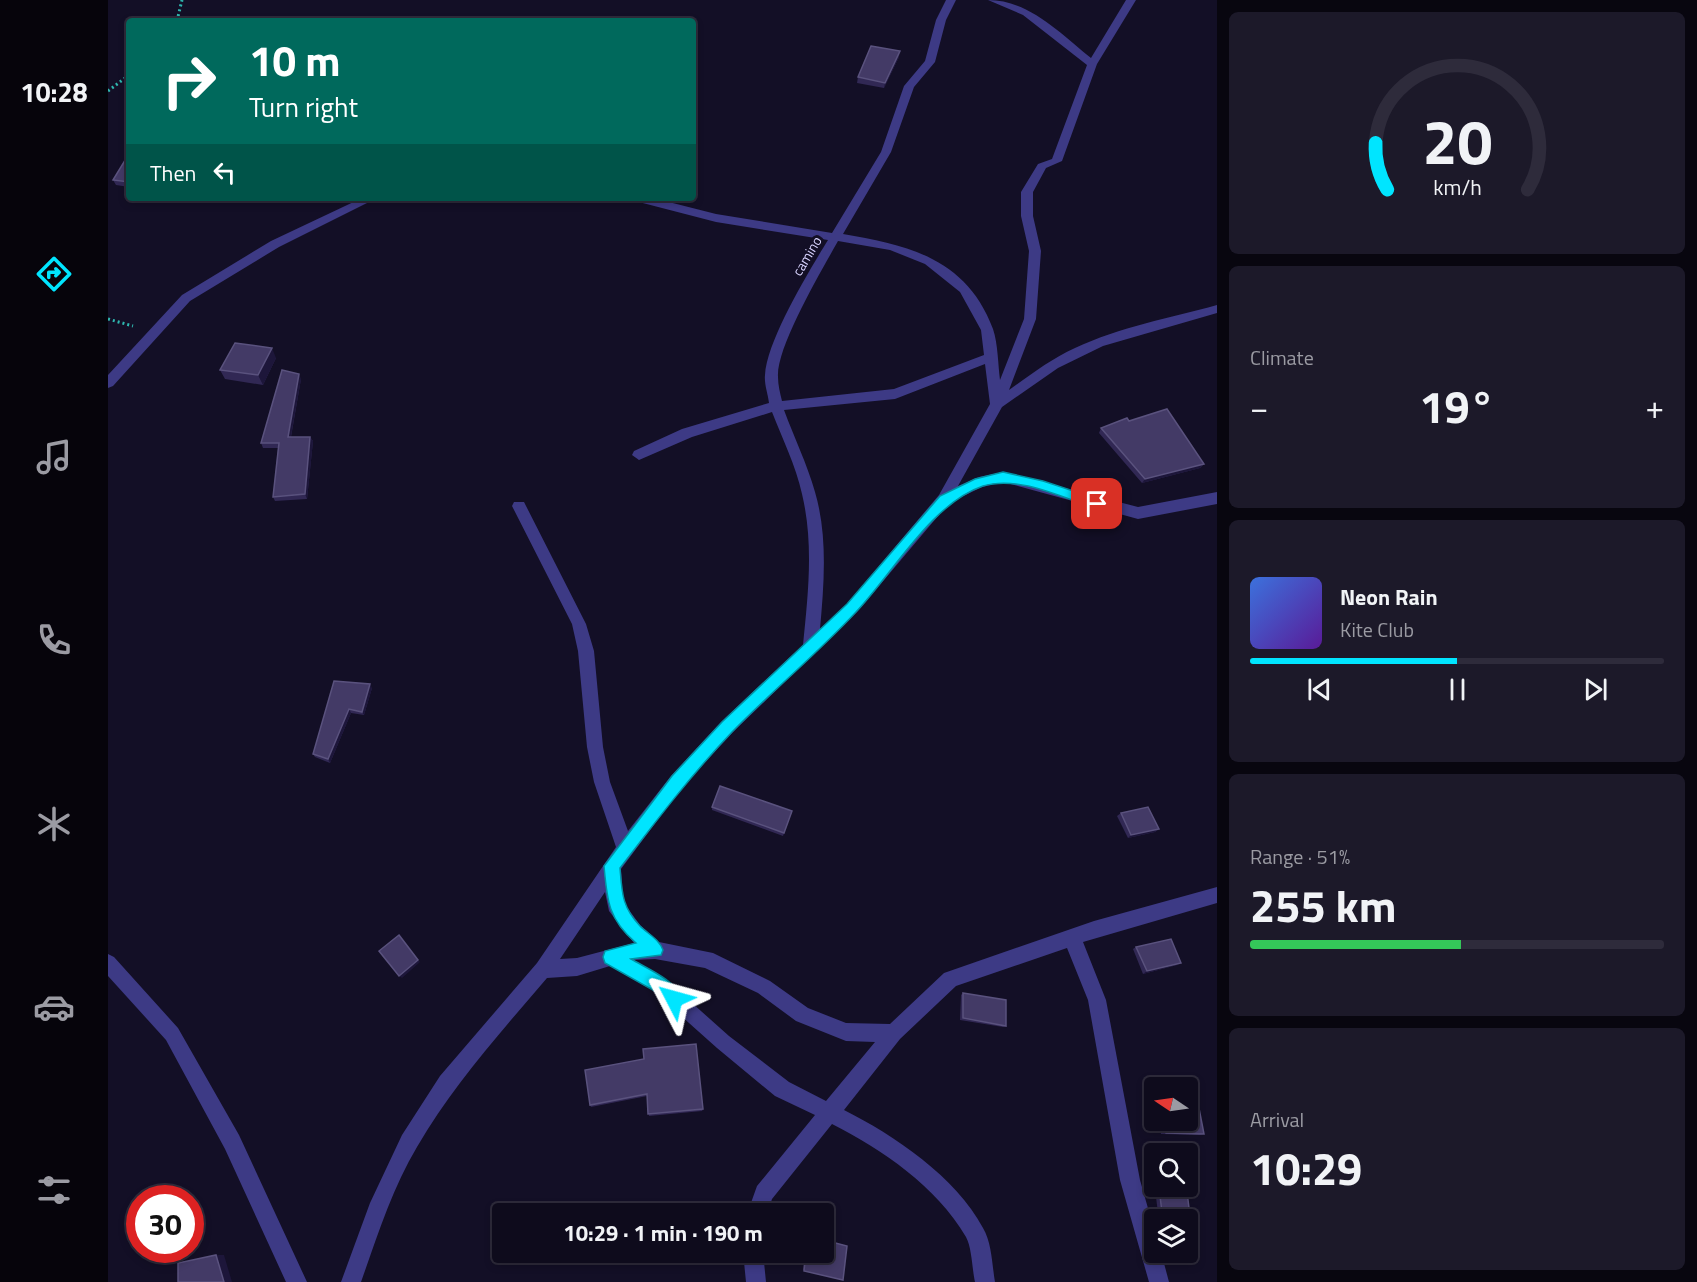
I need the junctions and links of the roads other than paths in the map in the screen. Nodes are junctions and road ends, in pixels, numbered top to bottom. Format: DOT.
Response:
graph roads {
  1 [pos="951,0"];
  2 [pos="993,0"];
  3 [pos="1131,0"];
  4 [pos="1092,64"];
  5 [pos="365,201"];
  6 [pos="651,201"];
  7 [pos="835,239"];
  8 [pos="1217,309"];
  9 [pos="989,358"];
  10 [pos="108,383"];
  11 [pos="997,404"];
  12 [pos="777,406"];
  13 [pos="639,455"];
  14 [pos="1217,498"];
  15 [pos="944,500"];
  16 [pos="519,506"];
  17 [pos="810,651"];
  18 [pos="625,848"];
  19 [pos="612,866"];
  20 [pos="1217,896"];
  21 [pos="1072,937"];
  22 [pos="655,950"];
  23 [pos="611,957"];
  24 [pos="108,963"];
  25 [pos="543,969"];
  26 [pos="894,1033"];
  27 [pos="828,1112"];
  28 [pos="761,1203"];
  29 [pos="754,1263"];
  30 [pos="297,1282"];
  31 [pos="351,1282"];
  32 [pos="756,1282"];
  33 [pos="985,1282"];
  34 [pos="1159,1282"];
  1 -- 7 [label="street, camino"];
  2 -- 4 [label="street"];
  3 -- 4 [label="street"];
  4 -- 11 [label="street"];
  5 -- 10 [label="street"];
  6 -- 7 [label="street"];
  7 -- 9 [label="street"];
  7 -- 12 [label="street, camino"];
  8 -- 11 [label="street"];
  9 -- 11 [label="street"];
  9 -- 12 [label="street"];
  11 -- 15 [label="street"];
  12 -- 13 [label="street"];
  12 -- 17 [label="street, camino"];
  14 -- 15 [label="street"];
  15 -- 17 [label="street"];
  16 -- 18 [label="street"];
  17 -- 18 [label="street"];
  18 -- 19 [label="street"];
  19 -- 22 [label="street"];
  19 -- 25 [label="street"];
  20 -- 21 [label="street"];
  21 -- 26 [label="street"];
  21 -- 34 [label="street"];
  22 -- 23 [label="street"];
  22 -- 26 [label="street"];
  23 -- 25 [label="street"];
  23 -- 27 [label="street"];
  24 -- 30 [label="street"];
  25 -- 31 [label="street"];
  26 -- 27 [label="street"];
  27 -- 28 [label="street"];
  27 -- 33 [label="street"];
  29 -- 32 [label="street"];
}
